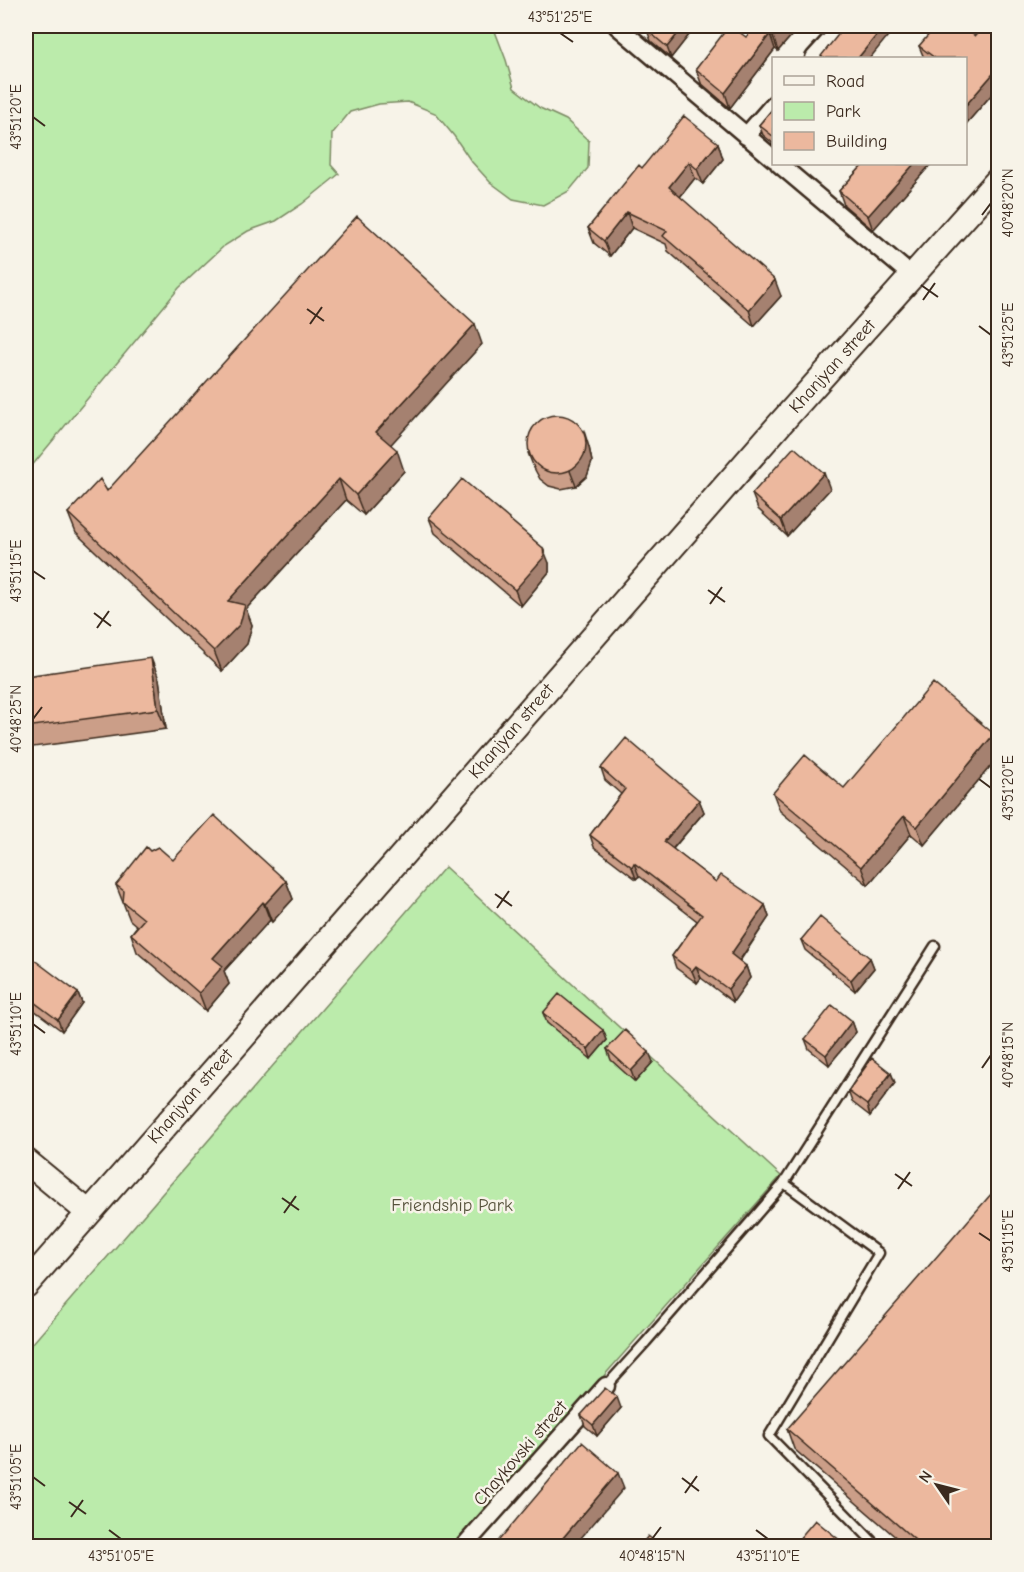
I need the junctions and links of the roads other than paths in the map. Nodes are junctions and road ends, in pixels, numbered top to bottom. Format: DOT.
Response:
graph roads {
  1 [pos="617,26"];
  2 [pos="843,26"];
  3 [pos="815,57"];
  4 [pos="772,106"];
  5 [pos="746,136"];
  6 [pos="772,157"];
  7 [pos="780,165"];
  8 [pos="999,180"];
  9 [pos="912,276"];
  10 [pos="935,946"];
  11 [pos="26,1161"];
  12 [pos="784,1183"];
  13 [pos="88,1212"];
  14 [pos="26,1285"];
  15 [pos="606,1386"];
  16 [pos="464,1546"];
  17 [pos="877,1546"];
  1 -- 5 [label="street"];
  2 -- 3 [label="street"];
  4 -- 5 [label="street"];
  5 -- 6 [label="street"];
  7 -- 9 [label="street"];
  8 -- 9 [label="main road, Khanjyan street"];
  9 -- 13 [label="main road, Khanjyan street"];
  10 -- 12 [label="lane"];
  11 -- 13 [label="main road"];
  12 -- 15 [label="lane"];
  12 -- 17 [label="lane"];
  13 -- 14 [label="main road, Khanjyan street"];
  15 -- 16 [label="street, Chaykovski street"];
}
